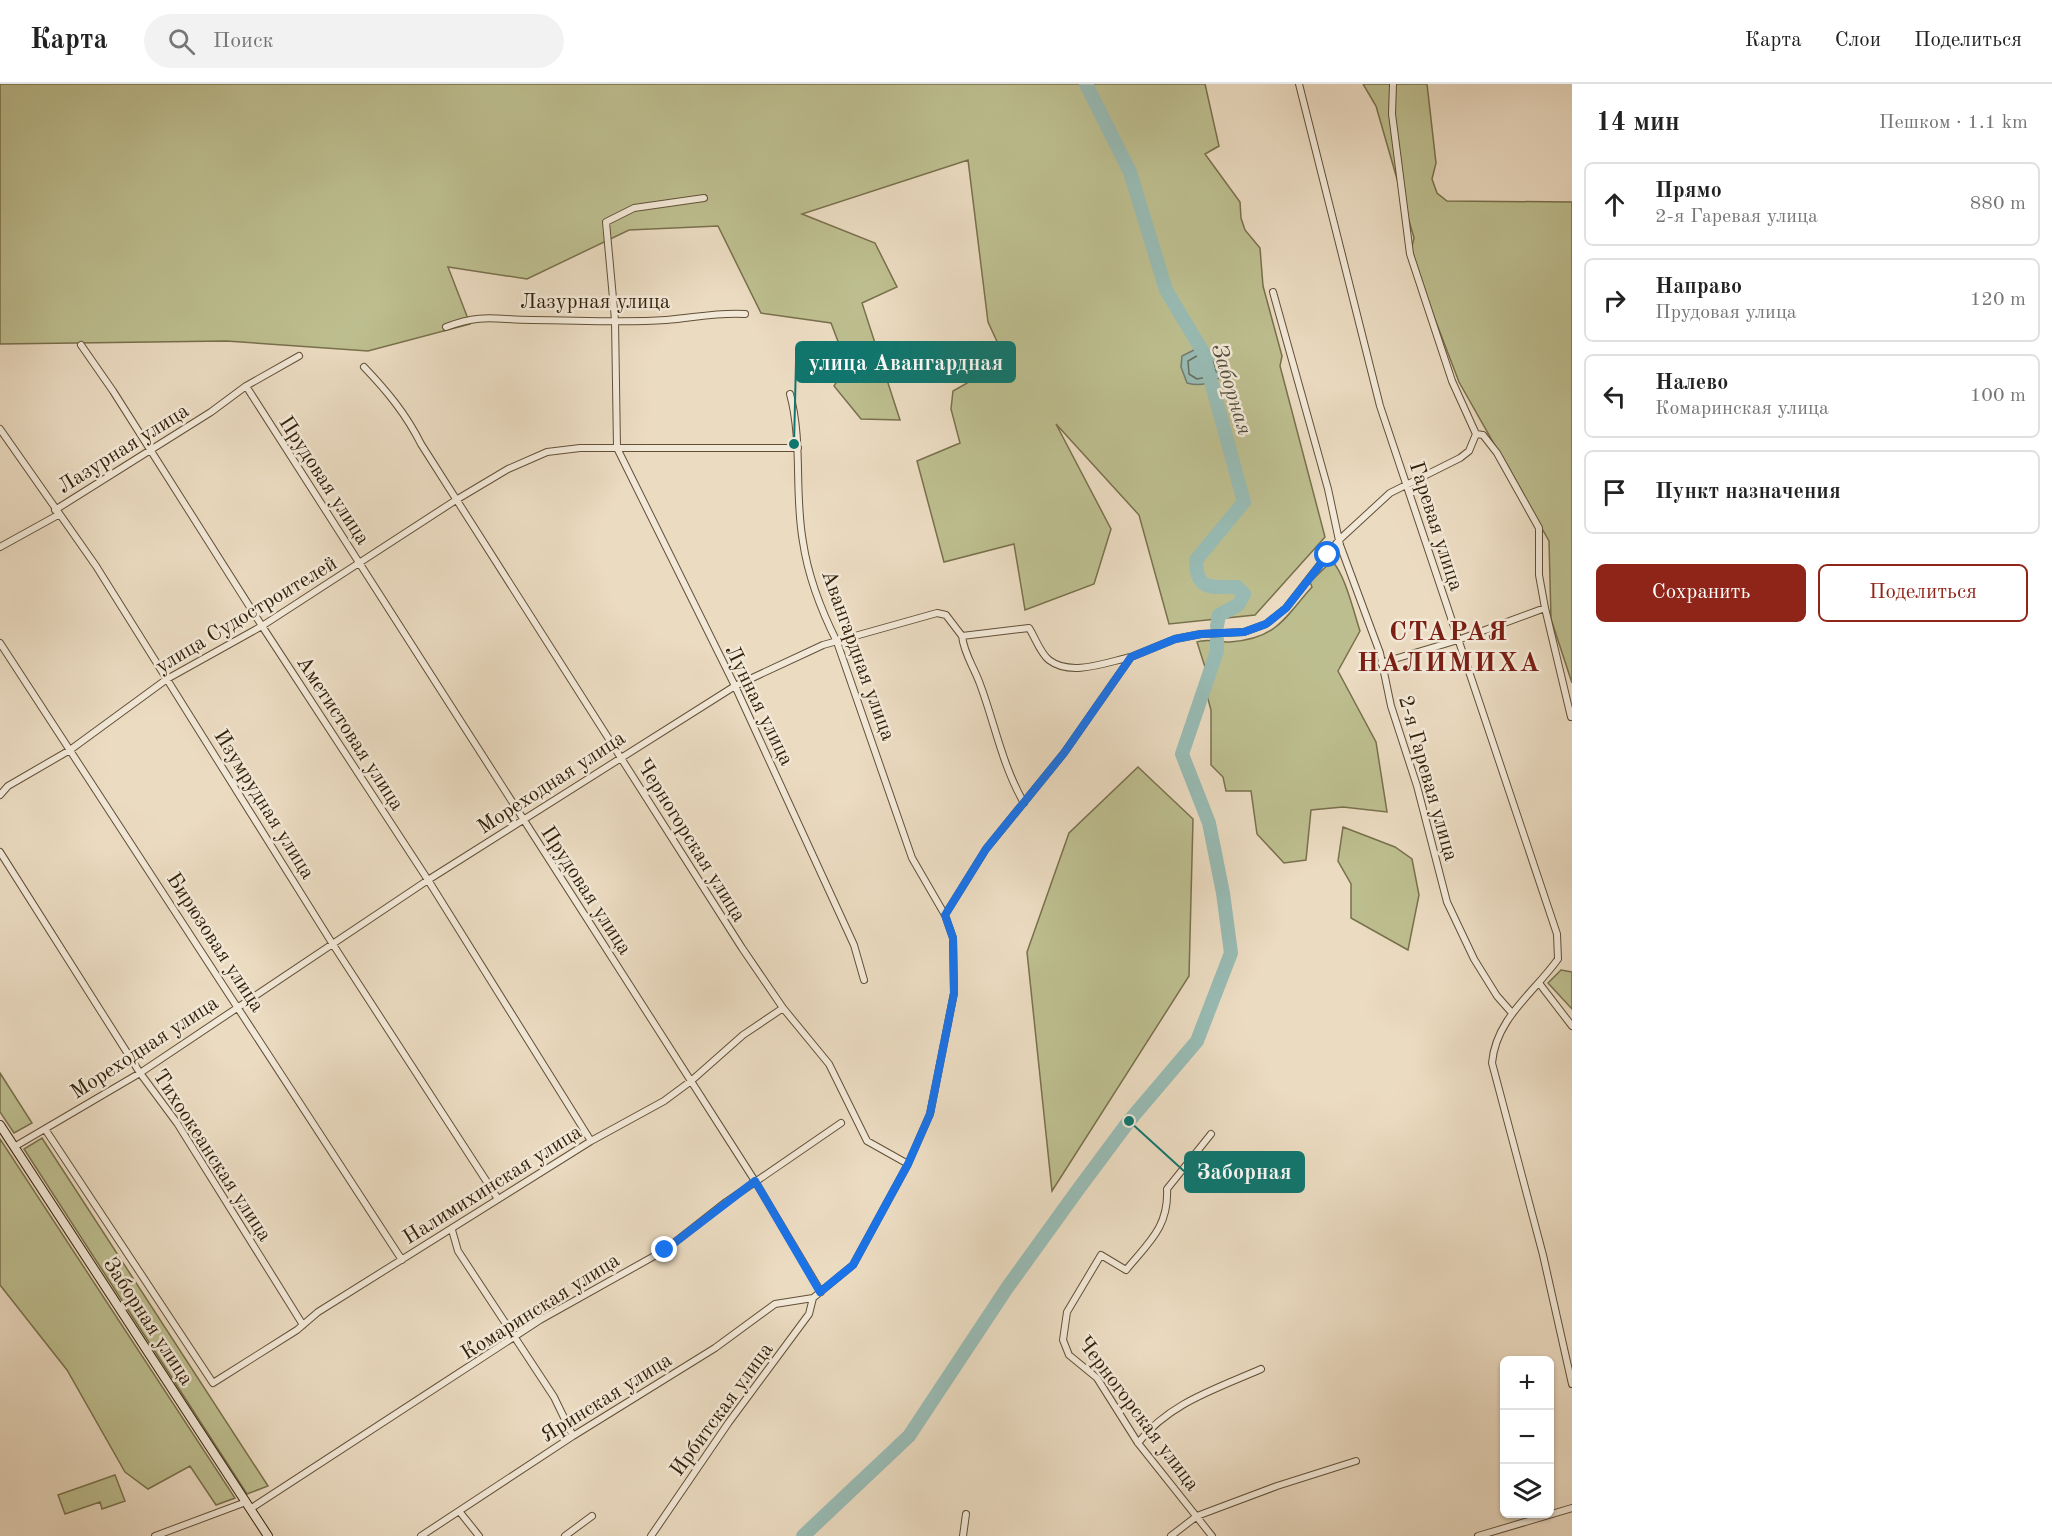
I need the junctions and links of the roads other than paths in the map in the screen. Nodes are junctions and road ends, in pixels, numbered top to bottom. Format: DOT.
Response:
graph roads {
  1 [pos="1299,84"];
  2 [pos="1393,84"];
  3 [pos="704,198"];
  4 [pos="1273,292"];
  5 [pos="744,314"];
  6 [pos="615,320"];
  7 [pos="446,327"];
  8 [pos="81,345"];
  9 [pos="299,356"];
  10 [pos="364,367"];
  11 [pos="246,386"];
  12 [pos="790,394"];
  13 [pos="0,429"];
  14 [pos="1476,434"];
  15 [pos="617,448"];
  16 [pos="798,448"];
  17 [pos="150,450"];
  18 [pos="1406,485"];
  19 [pos="456,500"];
  20 [pos="56,512"];
  21 [pos="1339,540"];
  22 [pos="0,547"];
  23 [pos="360,564"];
  24 [pos="1545,608"];
  25 [pos="262,626"];
  26 [pos="962,636"];
  27 [pos="1458,640"];
  28 [pos="837,642"];
  29 [pos="0,643"];
  30 [pos="1131,657"];
  31 [pos="1381,663"];
  32 [pos="167,679"];
  33 [pos="735,686"];
  34 [pos="1571,717"];
  35 [pos="70,750"];
  36 [pos="619,757"];
  37 [pos="0,795"];
  38 [pos="1024,803"];
  39 [pos="523,821"];
  40 [pos="0,852"];
  41 [pos="428,880"];
  42 [pos="945,915"];
  43 [pos="332,943"];
  44 [pos="864,980"];
  45 [pos="1539,983"];
  46 [pos="238,1006"];
  47 [pos="783,1008"];
  48 [pos="1512,1013"];
  49 [pos="1572,1026"];
  50 [pos="140,1073"];
  51 [pos="691,1081"];
  52 [pos="841,1124"];
  53 [pos="0,1125"];
  54 [pos="45,1129"];
  55 [pos="1211,1134"];
  56 [pos="591,1141"];
  57 [pos="14,1147"];
  58 [pos="908,1164"];
  59 [pos="755,1181"];
  60 [pos="498,1199"];
  61 [pos="452,1230"];
  62 [pos="402,1260"];
  63 [pos="820,1292"];
  64 [pos="813,1298"];
  65 [pos="303,1324"];
  66 [pos="515,1338"];
  67 [pos="1261,1369"];
  68 [pos="1572,1384"];
  69 [pos="573,1436"];
  70 [pos="1138,1443"];
  71 [pos="1356,1461"];
  72 [pos="248,1505"];
  73 [pos="1572,1509"];
  74 [pos="459,1511"];
  75 [pos="966,1514"];
  76 [pos="592,1515"];
  77 [pos="1197,1516"];
  78 [pos="155,1536"];
  79 [pos="268,1536"];
  80 [pos="421,1536"];
  81 [pos="479,1536"];
  82 [pos="565,1536"];
  83 [pos="651,1536"];
  84 [pos="963,1536"];
  85 [pos="1171,1536"];
  86 [pos="1212,1536"];
  87 [pos="1478,1536"];
  1 -- 18 [label="street, Гаревая улица"];
  2 -- 14 [label="street"];
  3 -- 6 [label="street"];
  4 -- 21 [label="street, 2-я Гаревая улица"];
  5 -- 6 [label="street, Лазурная улица"];
  6 -- 7 [label="street, Лазурная улица"];
  6 -- 15 [label="street"];
  8 -- 17 [label="street, Аметистовая улица"];
  9 -- 11 [label="street, Лазурная улица"];
  10 -- 19 [label="street, Черногорская улица"];
  11 -- 17 [label="street, Лазурная улица"];
  11 -- 23 [label="street, Прудовая улица"];
  12 -- 16 [label="street, Авангардная улица"];
  13 -- 20 [label="street, Изумрудная улица"];
  14 -- 18 [label="street"];
  14 -- 24 [label="street"];
  15 -- 16 [label="street, улица Судостроителей"];
  15 -- 19 [label="street, улица Судостроителей"];
  15 -- 33 [label="street, Лунная улица"];
  16 -- 28 [label="street, Авангардная улица"];
  17 -- 20 [label="street, Лазурная улица"];
  17 -- 25 [label="street, Аметистовая улица"];
  18 -- 21 [label="street"];
  18 -- 27 [label="street, Гаревая улица"];
  19 -- 23 [label="street, улица Судостроителей"];
  19 -- 36 [label="street, Черногорская улица"];
  20 -- 22 [label="street, Лазурная улица"];
  20 -- 32 [label="street, Изумрудная улица"];
  21 -- 30 [label="street"];
  21 -- 31 [label="street, 2-я Гаревая улица"];
  23 -- 25 [label="street, улица Судостроителей"];
  23 -- 39 [label="street, Прудовая улица"];
  24 -- 27 [label="street"];
  24 -- 34 [label="street"];
  25 -- 32 [label="street, улица Судостроителей"];
  25 -- 41 [label="street, Аметистовая улица"];
  26 -- 28 [label="street, Мореходная улица"];
  26 -- 30 [label="street"];
  26 -- 38 [label="street"];
  27 -- 31 [label="street"];
  27 -- 45 [label="street, Гаревая улица"];
  28 -- 33 [label="street, Мореходная улица"];
  28 -- 42 [label="street, Авангардная улица"];
  29 -- 35 [label="street, Бирюзовая улица"];
  30 -- 38 [label="street"];
  31 -- 48 [label="street, 2-я Гаревая улица"];
  32 -- 35 [label="street, улица Судостроителей"];
  32 -- 43 [label="street, Изумрудная улица"];
  33 -- 36 [label="street, Мореходная улица"];
  33 -- 44 [label="street, Лунная улица"];
  35 -- 37 [label="street, улица Судостроителей"];
  35 -- 46 [label="street, Бирюзовая улица"];
  36 -- 39 [label="street, Мореходная улица"];
  36 -- 47 [label="street, Черногорская улица"];
  38 -- 42 [label="street"];
  39 -- 41 [label="street, Мореходная улица"];
  39 -- 51 [label="street, Прудовая улица"];
  40 -- 50 [label="street, Тихоокеанская улица"];
  41 -- 43 [label="street, Мореходная улица"];
  41 -- 56 [label="street, Аметистовая улица"];
  42 -- 58 [label="street"];
  43 -- 46 [label="street, Мореходная улица"];
  43 -- 60 [label="street, Изумрудная улица"];
  45 -- 48 [label="street, Гаревая улица"];
  45 -- 49 [label="street"];
  46 -- 50 [label="street, Мореходная улица"];
  46 -- 62 [label="street, Бирюзовая улица"];
  47 -- 51 [label="street, Налимихинская улица"];
  47 -- 58 [label="street, Черногорская улица"];
  48 -- 68 [label="street, Гаревая улица"];
  50 -- 54 [label="street, Мореходная улица"];
  50 -- 65 [label="street, Тихоокеанская улица"];
  51 -- 56 [label="street, Налимихинская улица"];
  51 -- 59 [label="street, Прудовая улица"];
  52 -- 59 [label="street, Комаринская улица"];
  53 -- 57 [label="street, Заборная улица"];
  54 -- 57 [label="street, Мореходная улица"];
  54 -- 65 [label="street, Налимихинская улица"];
  55 -- 70 [label="street, Черногорская улица"];
  56 -- 60 [label="street, Налимихинская улица"];
  57 -- 72 [label="street, Заборная улица"];
  58 -- 63 [label="street"];
  59 -- 63 [label="street, Прудовая улица"];
  59 -- 66 [label="street, Комаринская улица"];
  60 -- 61 [label="street, Налимихинская улица"];
  61 -- 62 [label="street, Налимихинская улица"];
  61 -- 66 [label="street"];
  62 -- 65 [label="street, Налимихинская улица"];
  63 -- 64 [label="street"];
  64 -- 69 [label="street, Яринская улица"];
  64 -- 83 [label="street, Ирбитская улица"];
  66 -- 69 [label="street"];
  66 -- 72 [label="street, Комаринская улица"];
  67 -- 70 [label="street"];
  69 -- 74 [label="street, Яринская улица"];
  70 -- 77 [label="street, Черногорская улица"];
  71 -- 77 [label="street"];
  72 -- 78 [label="street, Комаринская улица"];
  72 -- 79 [label="street, Заборная улица"];
  73 -- 87 [label="street"];
  74 -- 80 [label="street, Яринская улица"];
  74 -- 81 [label="street"];
  75 -- 84 [label="street"];
  76 -- 82 [label="street"];
  77 -- 85 [label="street"];
  77 -- 86 [label="street, Черногорская улица"];
}
